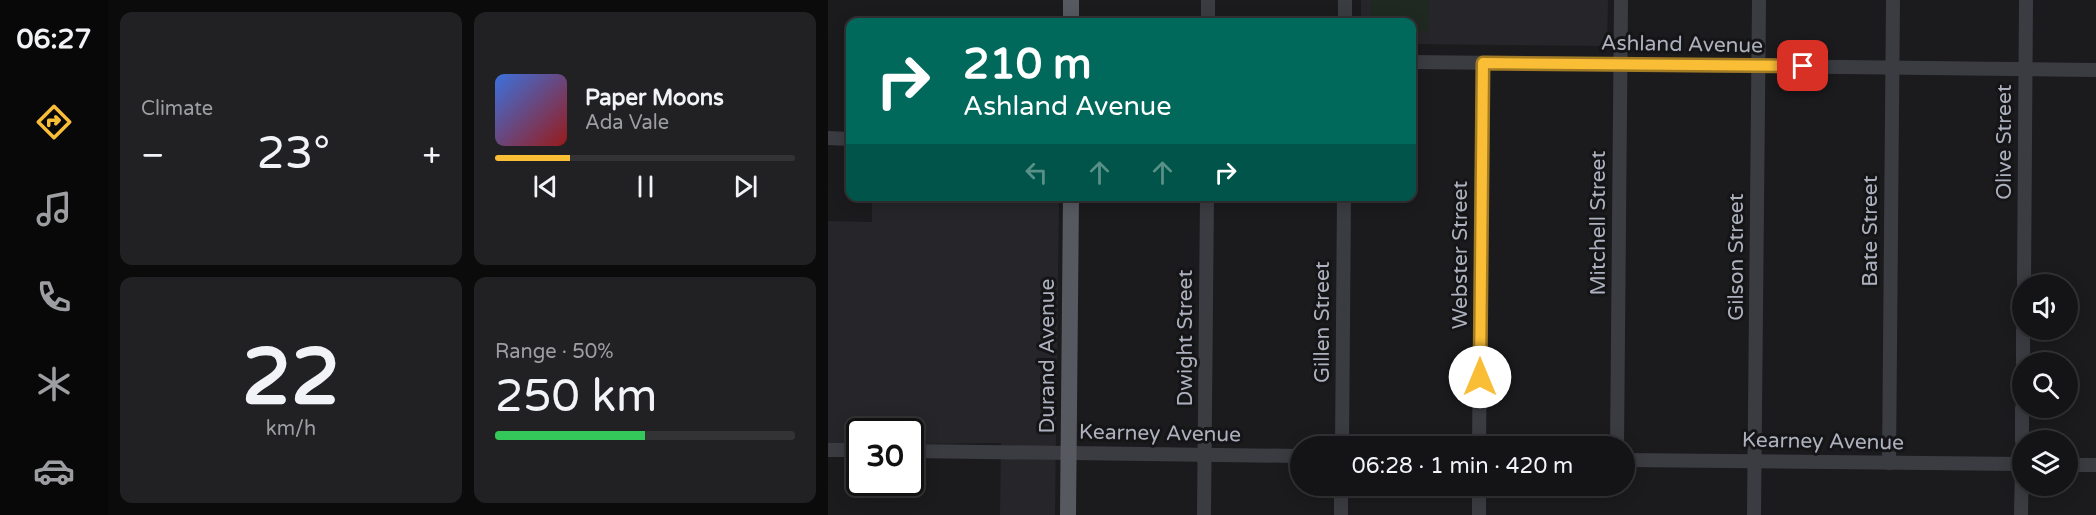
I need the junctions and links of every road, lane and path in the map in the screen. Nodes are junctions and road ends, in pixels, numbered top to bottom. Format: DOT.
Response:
graph roads {
  1 [pos="1071,0"];
  2 [pos="1208,0"];
  3 [pos="1345,0"];
  4 [pos="1621,0"];
  5 [pos="1759,0"];
  6 [pos="1893,0"];
  7 [pos="2026,0"];
  8 [pos="1071,18"];
  9 [pos="1208,18"];
  10 [pos="1345,18"];
  11 [pos="1416,62"];
  12 [pos="1483,63"];
  13 [pos="1620,64"];
  14 [pos="1758,66"];
  15 [pos="1892,67"];
  16 [pos="2025,69"];
  17 [pos="2096,70"];
  18 [pos="828,138"];
  19 [pos="846,139"];
  20 [pos="1071,201"];
  21 [pos="1207,201"];
  22 [pos="1344,201"];
  23 [pos="2024,274"];
  24 [pos="1342,436"];
  25 [pos="1479,436"];
  26 [pos="1617,436"];
  27 [pos="828,450"];
  28 [pos="846,450"];
  29 [pos="924,451"];
  30 [pos="1069,453"];
  31 [pos="1205,455"];
  32 [pos="1290,456"];
  33 [pos="1635,459"];
  34 [pos="1755,461"];
  35 [pos="1889,463"];
  36 [pos="2012,465"];
  37 [pos="2078,465"];
  38 [pos="2096,465"];
  39 [pos="1341,496"];
  40 [pos="1479,496"];
  41 [pos="2021,496"];
  42 [pos="1068,515"];
  43 [pos="1204,515"];
  44 [pos="1341,515"];
  45 [pos="1479,515"];
  46 [pos="1754,515"];
  47 [pos="2021,515"];
  1 -- 8 [label="main road"];
  2 -- 9 [label="street"];
  3 -- 10 [label="street"];
  4 -- 13 [label="street, Mitchell Street"];
  5 -- 14 [label="street, Gilson Street"];
  6 -- 15 [label="street, Bate Street"];
  7 -- 16 [label="street, Olive Street"];
  11 -- 12 [label="street, Ashland Avenue"];
  12 -- 13 [label="street, Ashland Avenue"];
  12 -- 25 [label="street, Webster Street"];
  13 -- 14 [label="street, Ashland Avenue"];
  13 -- 26 [label="street, Mitchell Street"];
  14 -- 15 [label="street, Ashland Avenue"];
  14 -- 34 [label="street, Gilson Street"];
  15 -- 16 [label="street, Ashland Avenue"];
  15 -- 35 [label="street, Bate Street"];
  16 -- 17 [label="street, Ashland Avenue"];
  16 -- 23 [label="street, Olive Street"];
  18 -- 19 [label="street"];
  20 -- 30 [label="main road, Durand Avenue"];
  21 -- 31 [label="street, Dwight Street"];
  22 -- 24 [label="street, Gillen Street"];
  27 -- 28 [label="street"];
  29 -- 30 [label="street, Kearney Avenue"];
  30 -- 31 [label="street, Kearney Avenue"];
  30 -- 42 [label="main road, Durand Avenue"];
  31 -- 32 [label="street, Kearney Avenue"];
  31 -- 43 [label="street, Dwight Street"];
  33 -- 34 [label="street, Kearney Avenue"];
  34 -- 35 [label="street, Kearney Avenue"];
  34 -- 46 [label="street, Gilson Street"];
  35 -- 36 [label="street, Kearney Avenue"];
  37 -- 38 [label="street"];
  39 -- 44 [label="street"];
  40 -- 45 [label="street"];
  41 -- 47 [label="street"];
}
